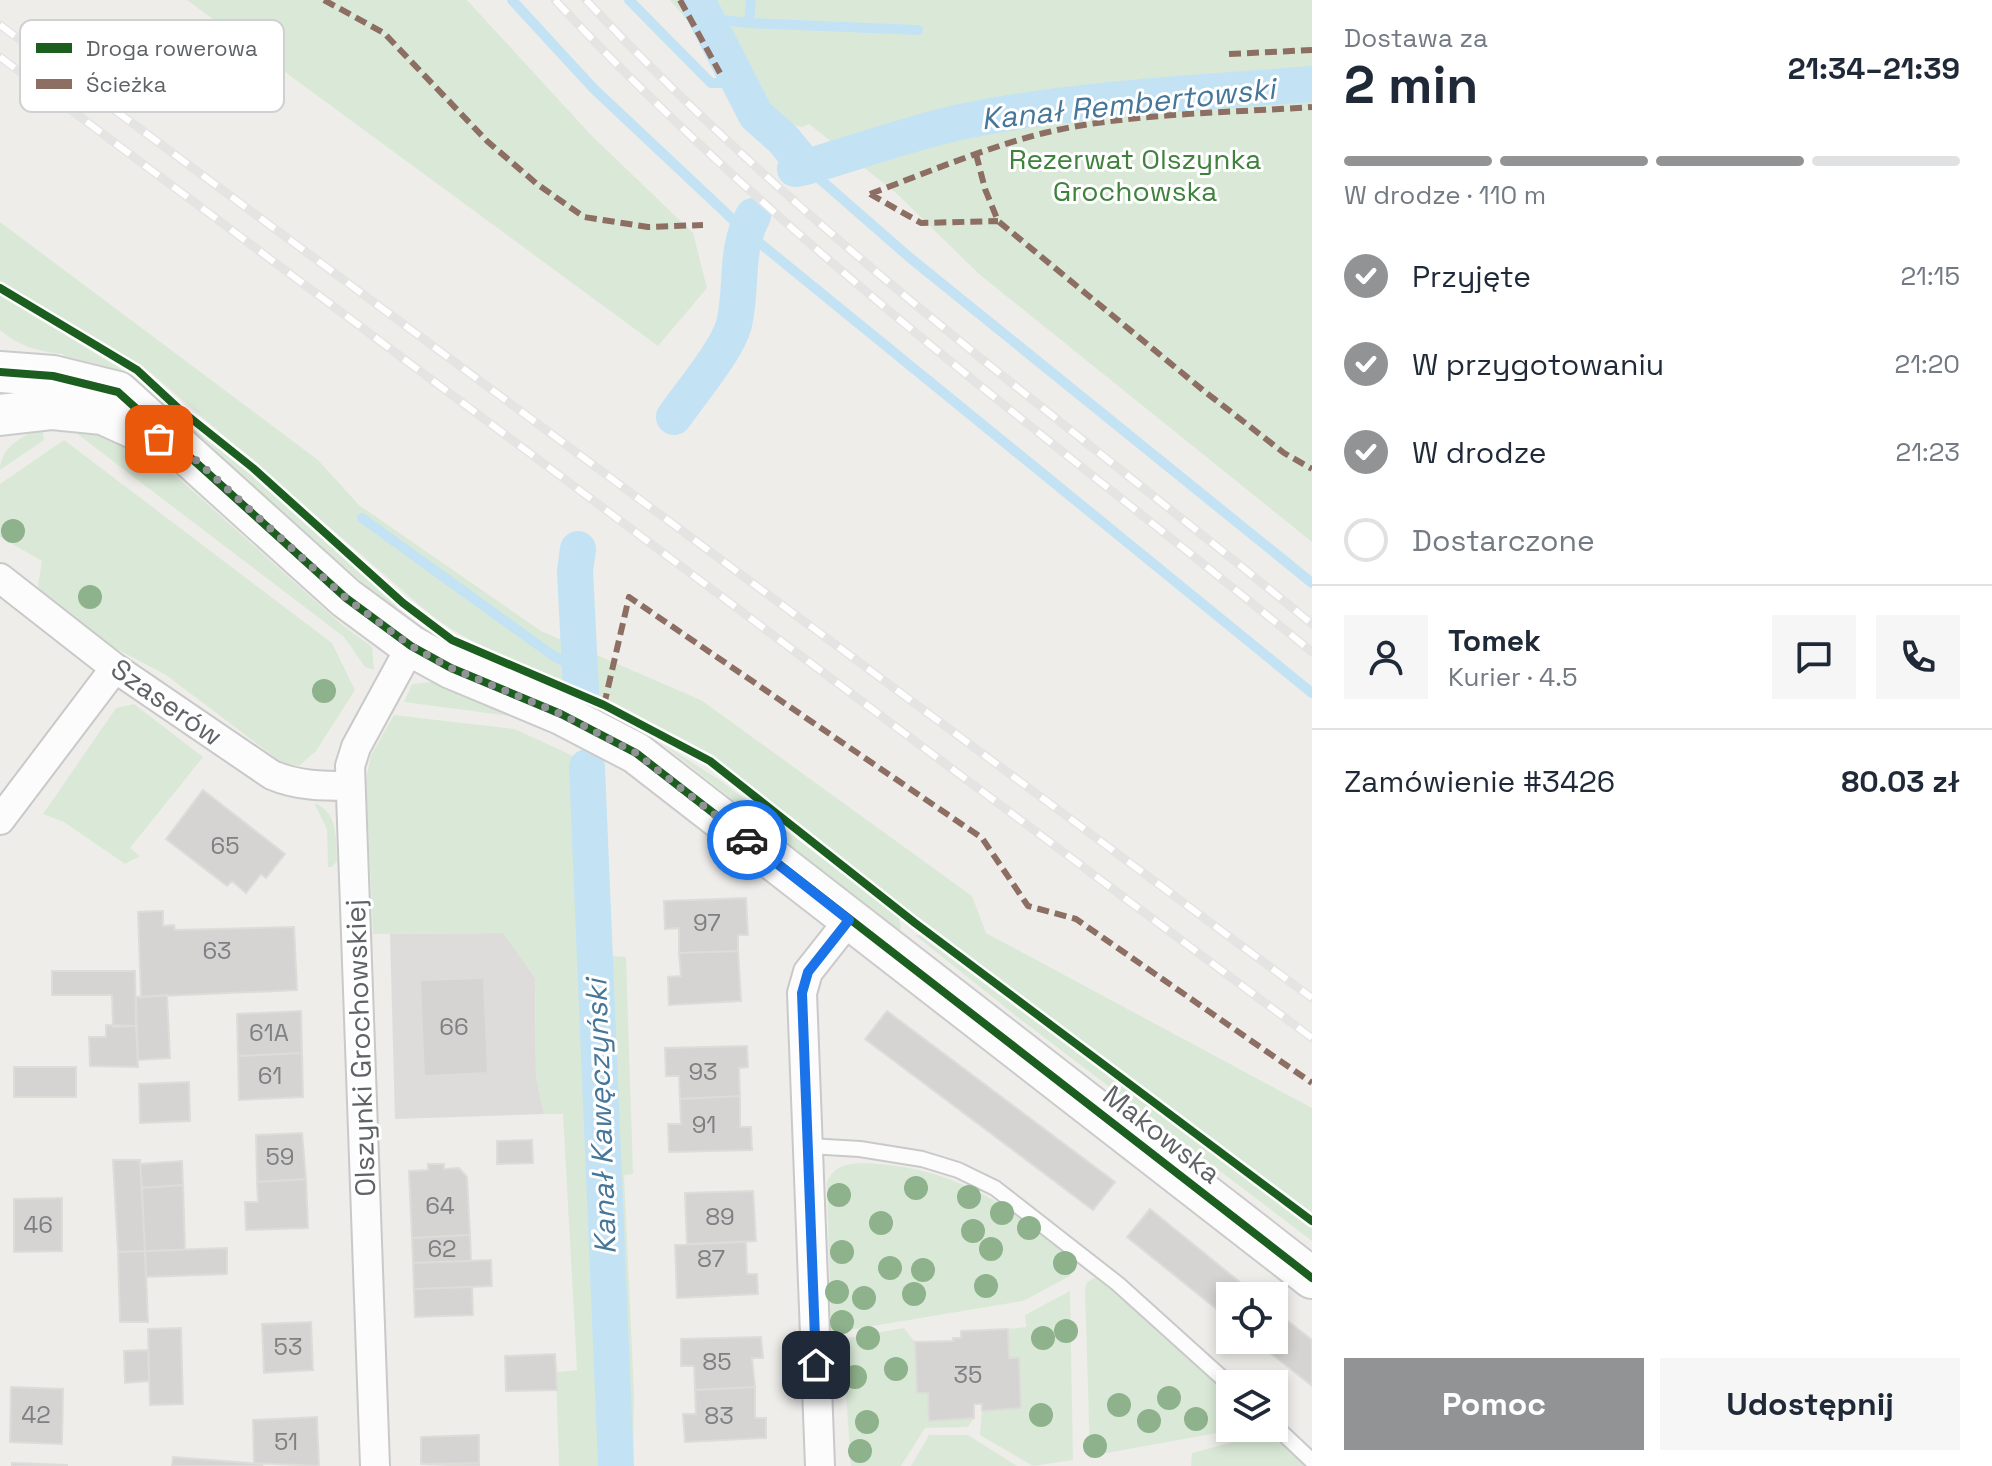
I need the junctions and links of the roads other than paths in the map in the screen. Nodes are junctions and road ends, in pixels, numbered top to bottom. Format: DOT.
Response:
graph roads {
  1 [pos="0,372"];
  2 [pos="0,392"];
  3 [pos="0,398"];
  4 [pos="0,415"];
  5 [pos="187,452"];
  6 [pos="0,578"];
  7 [pos="411,646"];
  8 [pos="115,668"];
  9 [pos="350,786"];
  10 [pos="0,820"];
  11 [pos="849,920"];
  12 [pos="809,1146"];
  13 [pos="1312,1278"];
  14 [pos="1216,1372"];
  15 [pos="1288,1438"];
  16 [pos="1312,1461"];
  17 [pos="375,1466"];
  18 [pos="820,1466"];
  1 -- 5 [label="street, Makowska"];
  2 -- 3 [label="street"];
  4 -- 5 [label="street, Makowska"];
  5 -- 7 [label="street, Makowska"];
  6 -- 8 [label="street, Szaserów"];
  7 -- 9 [label="street, Olszynki Grochowskiej"];
  7 -- 11 [label="street, Makowska"];
  8 -- 9 [label="street, Szaserów"];
  8 -- 10 [label="street"];
  9 -- 17 [label="street, Olszynki Grochowskiej"];
  11 -- 12 [label="street"];
  11 -- 13 [label="street, Makowska"];
  12 -- 14 [label="lane"];
  12 -- 18 [label="street"];
  15 -- 16 [label="lane"];
}
